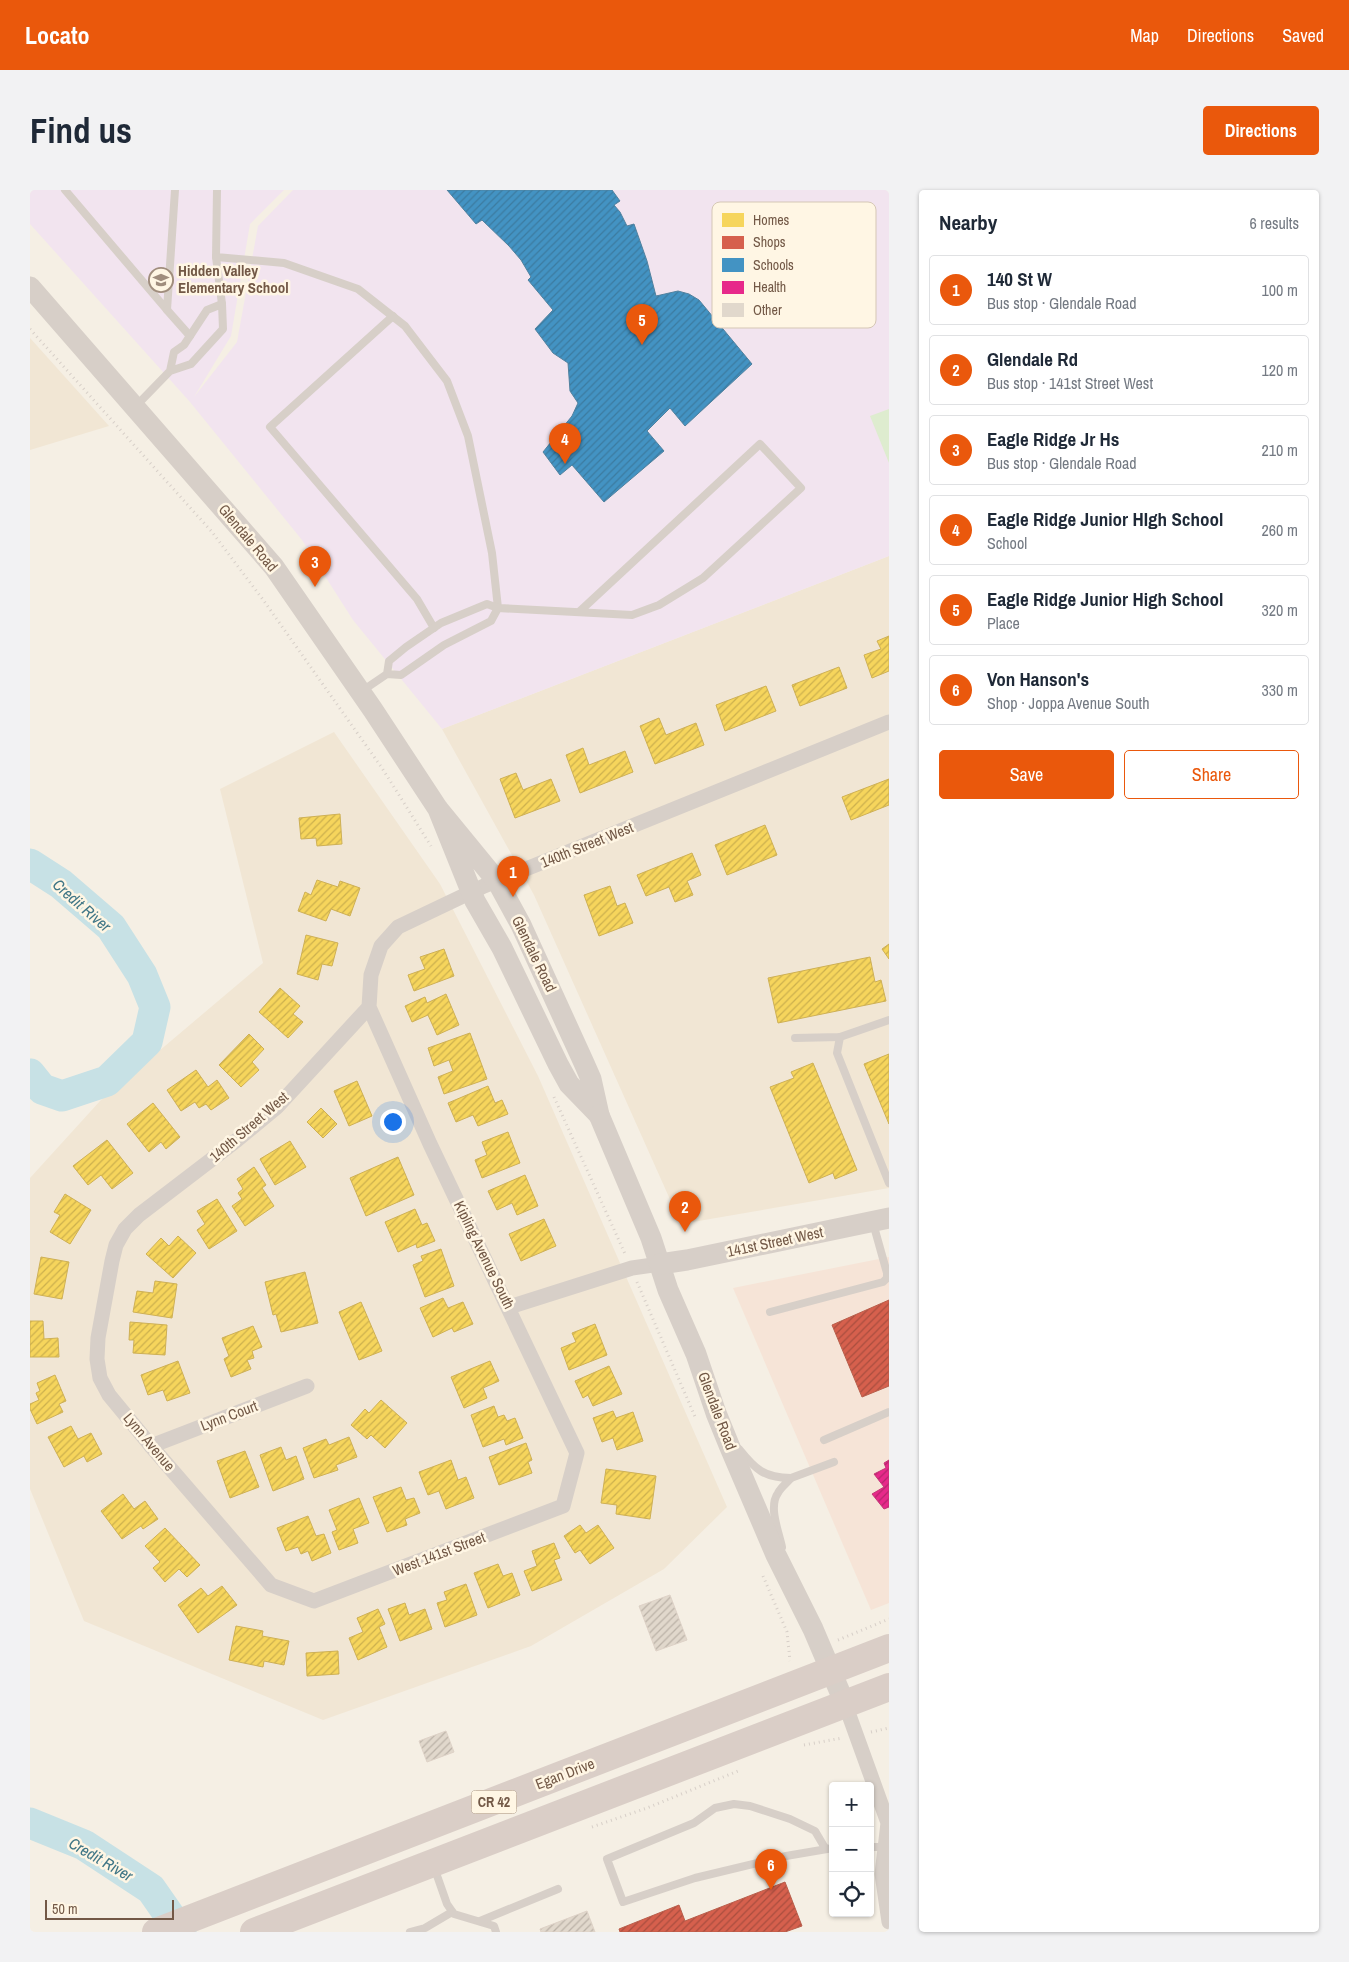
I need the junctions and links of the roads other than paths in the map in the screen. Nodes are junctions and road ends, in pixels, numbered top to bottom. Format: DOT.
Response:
graph roads {
  1 [pos="65,190"];
  2 [pos="175,190"];
  3 [pos="217,190"];
  4 [pos="216,256"];
  5 [pos="30,287"];
  6 [pos="222,304"];
  7 [pos="167,310"];
  8 [pos="393,316"];
  9 [pos="190,336"];
  10 [pos="170,371"];
  11 [pos="135,407"];
  12 [pos="498,608"];
  13 [pos="579,612"];
  14 [pos="434,628"];
  15 [pos="387,674"];
  16 [pos="360,692"];
  17 [pos="889,722"];
  18 [pos="438,809"];
  19 [pos="497,881"];
  20 [pos="472,892"];
  21 [pos="369,1007"];
  22 [pos="889,1020"];
  23 [pos="840,1037"];
  24 [pos="795,1038"];
  25 [pos="599,1115"];
  26 [pos="889,1183"];
  27 [pos="881,1220"];
  28 [pos="125,1229"];
  29 [pos="660,1264"];
  30 [pos="888,1278"];
  31 [pos="509,1307"];
  32 [pos="770,1312"];
  33 [pos="307,1386"];
  34 [pos="889,1412"];
  35 [pos="707,1418"];
  36 [pos="824,1440"];
  37 [pos="151,1446"];
  38 [pos="834,1462"];
  39 [pos="791,1478"];
  40 [pos="563,1506"];
  41 [pos="792,1590"];
  42 [pos="314,1601"];
  43 [pos="889,1648"];
  44 [pos="832,1671"];
  45 [pos="889,1687"];
  46 [pos="845,1704"];
  47 [pos="878,1847"];
  48 [pos="829,1848"];
  49 [pos="433,1863"];
  50 [pos="558,1889"];
  51 [pos="452,1912"];
  52 [pos="480,1921"];
  53 [pos="889,1922"];
  54 [pos="156,1932"];
  55 [pos="254,1932"];
  56 [pos="410,1932"];
  57 [pos="496,1932"];
  1 -- 7 [label="lane"];
  2 -- 7 [label="lane"];
  3 -- 4 [label="lane"];
  4 -- 6 [label="lane"];
  4 -- 8 [label="lane"];
  5 -- 11 [label="main road, Glendale Road"];
  6 -- 9 [label="lane"];
  6 -- 10 [label="lane"];
  7 -- 9 [label="lane"];
  8 -- 12 [label="lane"];
  8 -- 14 [label="lane"];
  9 -- 10 [label="lane"];
  10 -- 11 [label="lane"];
  11 -- 16 [label="main road, Glendale Road"];
  12 -- 13 [label="lane"];
  12 -- 14 [label="lane"];
  12 -- 15 [label="lane"];
  13 -- 13 [label="lane"];
  14 -- 15 [label="lane"];
  15 -- 16 [label="lane"];
  16 -- 18 [label="main road, Glendale Road"];
  17 -- 19 [label="street, 140th Street West"];
  18 -- 19 [label="main road, Glendale Road"];
  18 -- 20 [label="main road, Glendale Road"];
  19 -- 20 [label="street, 140th Street West"];
  19 -- 25 [label="main road, Glendale Road"];
  20 -- 21 [label="street, 140th Street West"];
  20 -- 25 [label="main road, Glendale Road"];
  21 -- 28 [label="street, 140th Street West"];
  21 -- 31 [label="street, Kipling Avenue South"];
  22 -- 23 [label="lane"];
  23 -- 24 [label="lane"];
  23 -- 26 [label="lane"];
  25 -- 29 [label="main road, Glendale Road"];
  27 -- 29 [label="main road, 141st Street West"];
  27 -- 30 [label="lane"];
  28 -- 37 [label="street, Lynn Avenue"];
  29 -- 31 [label="street"];
  29 -- 35 [label="main road, Glendale Road"];
  30 -- 32 [label="lane"];
  31 -- 40 [label="street, Kipling Avenue South"];
  33 -- 37 [label="street, Lynn Court"];
  34 -- 36 [label="lane"];
  35 -- 39 [label="lane"];
  35 -- 41 [label="main road, Glendale Road"];
  37 -- 42 [label="street, Lynn Avenue"];
  38 -- 39 [label="lane"];
  39 -- 41 [label="lane"];
  40 -- 42 [label="street, West 141st Street"];
  41 -- 44 [label="main road, Glendale Road"];
  43 -- 44 [label="highway, Egan Drive / CR 42"];
  44 -- 46 [label="main road, Glendale Road"];
  44 -- 54 [label="highway, Egan Drive / CR 42"];
  45 -- 46 [label="highway, CR 42"];
  46 -- 47 [label="street"];
  46 -- 49 [label="highway, CR 42"];
  47 -- 53 [label="street"];
  48 -- 48 [label="lane"];
  49 -- 51 [label="lane"];
  49 -- 55 [label="highway, CR 42"];
  50 -- 52 [label="lane"];
  51 -- 52 [label="lane"];
  51 -- 56 [label="lane"];
  52 -- 57 [label="lane"];
}
